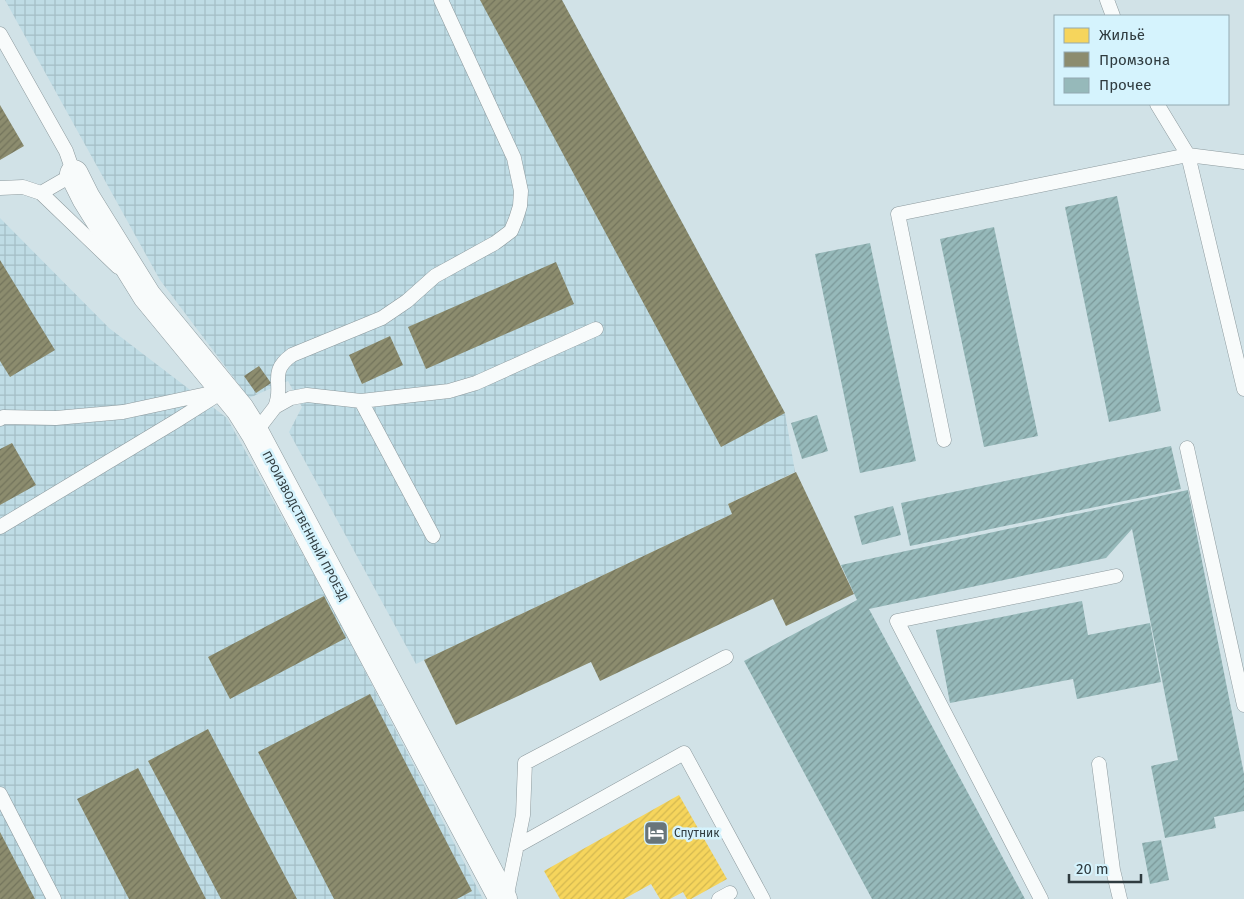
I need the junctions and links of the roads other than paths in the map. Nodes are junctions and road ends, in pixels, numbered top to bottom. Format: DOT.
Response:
graph roads {
  1 [pos="441,0"];
  2 [pos="1107,0"];
  3 [pos="1113,15"];
  4 [pos="0,34"];
  5 [pos="1158,105"];
  6 [pos="1188,155"];
  7 [pos="1244,162"];
  8 [pos="74,174"];
  9 [pos="0,188"];
  10 [pos="41,193"];
  11 [pos="147,296"];
  12 [pos="596,329"];
  13 [pos="1244,389"];
  14 [pos="224,390"];
  15 [pos="361,401"];
  16 [pos="275,407"];
  17 [pos="0,419"];
  18 [pos="255,433"];
  19 [pos="944,440"];
  20 [pos="1187,448"];
  21 [pos="0,527"];
  22 [pos="433,536"];
  23 [pos="1116,576"];
  24 [pos="726,657"];
  25 [pos="1244,705"];
  26 [pos="1098,764"];
  27 [pos="0,794"];
  28 [pos="517,846"];
  29 [pos="54,899"];
  30 [pos="505,899"];
  31 [pos="762,899"];
  32 [pos="1041,899"];
  33 [pos="1120,899"];
  1 -- 16 [label="lane"];
  2 -- 3 [label="lane"];
  4 -- 8 [label="lane"];
  5 -- 6 [label="lane"];
  6 -- 7 [label="lane"];
  6 -- 13 [label="lane"];
  6 -- 19 [label="lane"];
  8 -- 10 [label="lane"];
  8 -- 11 [label="street, ПРОИЗВОДСТВЕННЫЙ ПРОЕЗД"];
  9 -- 10 [label="lane"];
  10 -- 11 [label="lane"];
  11 -- 14 [label="street, ПРОИЗВОДСТВЕННЫЙ ПРОЕЗД"];
  12 -- 15 [label="lane"];
  14 -- 17 [label="lane"];
  14 -- 18 [label="street, ПРОИЗВОДСТВЕННЫЙ ПРОЕЗД"];
  14 -- 21 [label="lane"];
  15 -- 16 [label="lane"];
  15 -- 22 [label="lane"];
  16 -- 18 [label="lane"];
  18 -- 30 [label="street, ПРОИЗВОДСТВЕННЫЙ ПРОЕЗД"];
  20 -- 25 [label="lane"];
  23 -- 32 [label="lane"];
  24 -- 28 [label="lane"];
  26 -- 33 [label="lane"];
  27 -- 29 [label="lane"];
  28 -- 30 [label="lane"];
  28 -- 31 [label="lane"];
}
